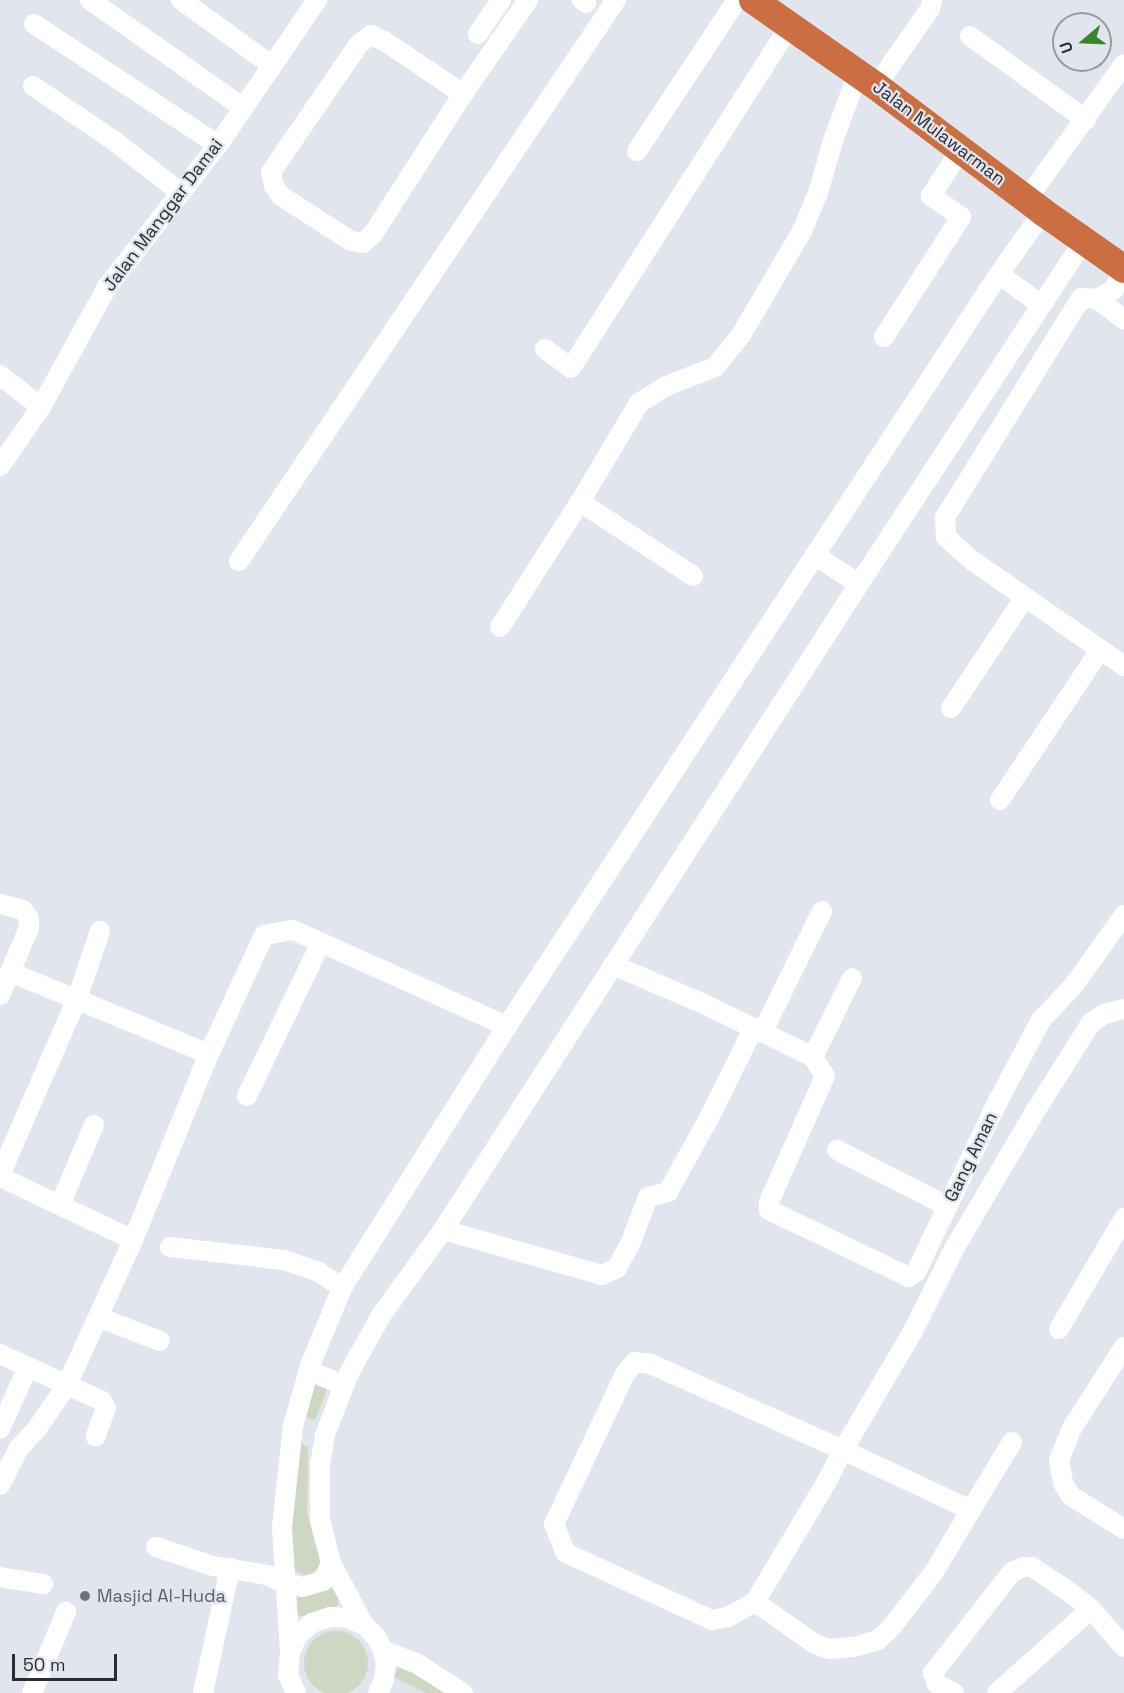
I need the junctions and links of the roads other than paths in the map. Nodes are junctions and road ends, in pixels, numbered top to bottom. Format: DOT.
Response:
graph roads {
  1 [pos="90,0"];
  2 [pos="181,0"];
  3 [pos="317,0"];
  4 [pos="501,0"];
  5 [pos="528,0"];
  6 [pos="616,0"];
  7 [pos="737,0"];
  8 [pos="753,0"];
  9 [pos="932,0"];
  10 [pos="34,24"];
  11 [pos="790,25"];
  12 [pos="477,34"];
  13 [pos="970,36"];
  14 [pos="1124,64"];
  15 [pos="271,65"];
  16 [pos="867,79"];
  17 [pos="33,86"];
  18 [pos="463,94"];
  19 [pos="242,106"];
  20 [pos="1086,120"];
  21 [pos="218,145"];
  22 [pos="961,149"];
  23 [pos="637,151"];
  24 [pos="182,193"];
  25 [pos="1035,206"];
  26 [pos="1083,242"];
  27 [pos="1121,261"];
  28 [pos="999,274"];
  29 [pos="1097,299"];
  30 [pos="1041,305"];
  31 [pos="1124,319"];
  32 [pos="884,337"];
  33 [pos="545,349"];
  34 [pos="0,375"];
  35 [pos="41,407"];
  36 [pos="0,466"];
  37 [pos="580,502"];
  38 [pos="816,556"];
  39 [pos="239,561"];
  40 [pos="693,576"];
  41 [pos="859,584"];
  42 [pos="1025,597"];
  43 [pos="500,627"];
  44 [pos="1100,650"];
  45 [pos="1124,666"];
  46 [pos="951,708"];
  47 [pos="1000,800"];
  48 [pos="0,904"];
  49 [pos="822,911"];
  50 [pos="1124,915"];
  51 [pos="100,931"];
  52 [pos="321,942"];
  53 [pos="613,965"];
  54 [pos="10,972"];
  55 [pos="852,978"];
  56 [pos="0,995"];
  57 [pos="77,999"];
  58 [pos="1124,1009"];
  59 [pos="507,1026"];
  60 [pos="758,1031"];
  61 [pos="209,1054"];
  62 [pos="813,1058"];
  63 [pos="247,1096"];
  64 [pos="94,1125"];
  65 [pos="837,1150"];
  66 [pos="0,1176"];
  67 [pos="60,1205"];
  68 [pos="948,1206"];
  69 [pos="1124,1217"];
  70 [pos="442,1230"];
  71 [pos="133,1240"];
  72 [pos="170,1247"];
  73 [pos="342,1288"];
  74 [pos="98,1317"];
  75 [pos="1059,1329"];
  76 [pos="160,1341"];
  77 [pos="1124,1347"];
  78 [pos="0,1354"];
  79 [pos="28,1367"];
  80 [pos="309,1371"];
  81 [pos="343,1384"];
  82 [pos="67,1385"];
  83 [pos="293,1426"];
  84 [pos="0,1429"];
  85 [pos="324,1435"];
  86 [pos="96,1437"];
  87 [pos="1012,1442"];
  88 [pos="843,1450"];
  89 [pos="0,1485"];
  90 [pos="971,1510"];
  91 [pos="1124,1529"];
  92 [pos="156,1546"];
  93 [pos="331,1563"];
  94 [pos="230,1568"];
  95 [pos="0,1576"];
  96 [pos="285,1583"];
  97 [pos="43,1584"];
  98 [pos="755,1602"];
  99 [pos="1091,1609"];
  100 [pos="66,1612"];
  101 [pos="364,1625"];
  102 [pos="1124,1647"];
  103 [pos="383,1650"];
  104 [pos="290,1652"];
  105 [pos="288,1687"];
  106 [pos="32,1693"];
  107 [pos="203,1693"];
  108 [pos="378,1693"];
  109 [pos="463,1693"];
  110 [pos="954,1693"];
  111 [pos="996,1693"];
  1 -- 19 [label="street"];
  2 -- 15 [label="street"];
  3 -- 15 [label="street, Jalan Manggar Damai"];
  4 -- 12 [label="street"];
  5 -- 18 [label="street"];
  6 -- 39 [label="street"];
  7 -- 23 [label="street"];
  8 -- 11 [label="highway, Jalan Mulawarman"];
  9 -- 16 [label="street"];
  10 -- 21 [label="street"];
  11 -- 16 [label="highway, Jalan Mulawarman"];
  11 -- 33 [label="street"];
  13 -- 20 [label="street"];
  14 -- 20 [label="street"];
  15 -- 19 [label="street, Jalan Manggar Damai"];
  16 -- 22 [label="highway, Jalan Mulawarman"];
  16 -- 37 [label="street"];
  17 -- 24 [label="street"];
  18 -- 18 [label="street"];
  19 -- 21 [label="street, Jalan Manggar Damai"];
  20 -- 25 [label="street"];
  21 -- 24 [label="street, Jalan Manggar Damai"];
  22 -- 25 [label="highway, Jalan Mulawarman"];
  22 -- 32 [label="street"];
  24 -- 35 [label="street, Jalan Manggar Damai"];
  25 -- 26 [label="highway, Jalan Mulawarman"];
  25 -- 28 [label="street"];
  26 -- 27 [label="highway, Jalan Mulawarman"];
  26 -- 30 [label="street"];
  27 -- 29 [label="street"];
  28 -- 30 [label="street"];
  28 -- 38 [label="street"];
  29 -- 31 [label="street"];
  29 -- 42 [label="street"];
  30 -- 41 [label="street"];
  34 -- 35 [label="street"];
  35 -- 36 [label="street, Jalan Manggar Damai"];
  37 -- 40 [label="street"];
  37 -- 43 [label="street"];
  38 -- 41 [label="street"];
  38 -- 59 [label="street"];
  41 -- 53 [label="street"];
  42 -- 44 [label="street"];
  42 -- 46 [label="street"];
  44 -- 45 [label="street"];
  44 -- 47 [label="street"];
  48 -- 54 [label="street"];
  49 -- 60 [label="street"];
  50 -- 68 [label="street, Gang Aman"];
  51 -- 57 [label="street"];
  52 -- 59 [label="street"];
  52 -- 61 [label="street"];
  52 -- 63 [label="street"];
  53 -- 60 [label="street"];
  53 -- 70 [label="street"];
  54 -- 56 [label="street"];
  54 -- 57 [label="street"];
  55 -- 62 [label="street"];
  57 -- 61 [label="street"];
  57 -- 66 [label="street"];
  58 -- 88 [label="street"];
  59 -- 73 [label="street"];
  60 -- 62 [label="street"];
  60 -- 70 [label="street"];
  61 -- 71 [label="street"];
  62 -- 68 [label="street, Gang Aman"];
  64 -- 67 [label="street"];
  65 -- 68 [label="street"];
  66 -- 67 [label="street"];
  67 -- 71 [label="street"];
  69 -- 75 [label="street"];
  70 -- 81 [label="street"];
  71 -- 74 [label="street"];
  72 -- 73 [label="street"];
  73 -- 80 [label="street"];
  74 -- 76 [label="street"];
  74 -- 82 [label="street"];
  77 -- 91 [label="street"];
  78 -- 79 [label="street"];
  79 -- 82 [label="street"];
  79 -- 84 [label="street"];
  80 -- 81 [label="street"];
  80 -- 83 [label="street"];
  81 -- 85 [label="street"];
  82 -- 86 [label="street"];
  82 -- 89 [label="street"];
  83 -- 85 [label="street"];
  83 -- 96 [label="street"];
  85 -- 93 [label="street"];
  87 -- 90 [label="street"];
  88 -- 90 [label="street"];
  88 -- 98 [label="street"];
  88 -- 98 [label="street"];
  90 -- 98 [label="street"];
  92 -- 94 [label="street"];
  93 -- 96 [label="street"];
  93 -- 101 [label="street"];
  94 -- 96 [label="street"];
  94 -- 107 [label="street"];
  95 -- 97 [label="street"];
  96 -- 104 [label="street"];
  99 -- 102 [label="street"];
  99 -- 110 [label="street"];
  99 -- 111 [label="street"];
  100 -- 106 [label="street"];
  101 -- 103 [label="street"];
  101 -- 104 [label="street"];
  103 -- 108 [label="street"];
  103 -- 109 [label="street"];
  104 -- 105 [label="street"];
}
